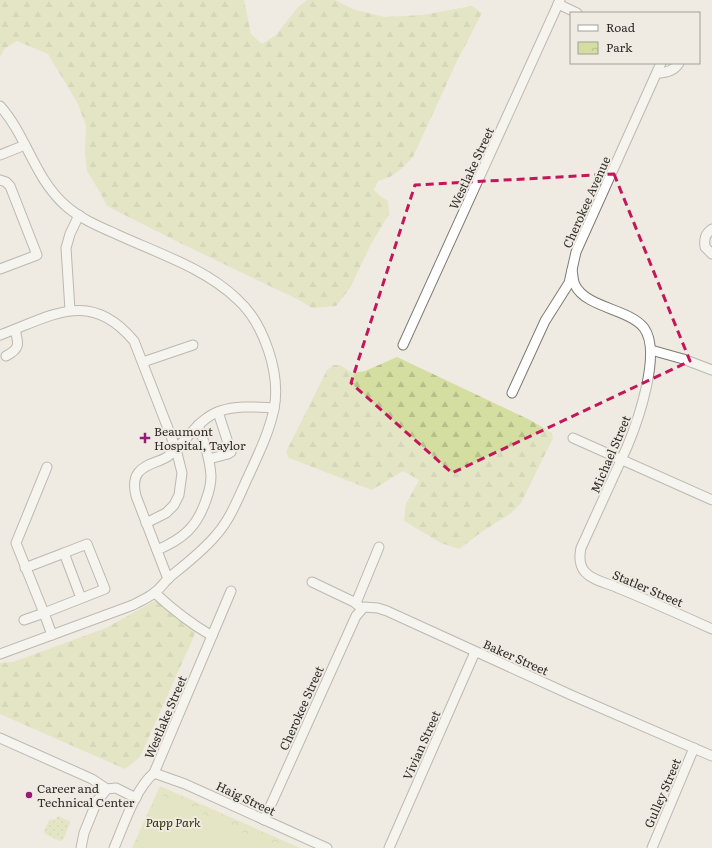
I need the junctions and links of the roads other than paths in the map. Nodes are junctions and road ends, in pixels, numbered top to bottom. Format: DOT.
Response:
graph roads {
  1 [pos="559,2"];
  2 [pos="576,12"];
  3 [pos="661,64"];
  4 [pos="678,64"];
  5 [pos="657,73"];
  6 [pos="0,106"];
  7 [pos="25,145"];
  8 [pos="0,155"];
  9 [pos="0,180"];
  10 [pos="78,215"];
  11 [pos="712,229"];
  12 [pos="712,254"];
  13 [pos="0,269"];
  14 [pos="572,270"];
  15 [pos="70,310"];
  16 [pos="15,330"];
  17 [pos="0,335"];
  18 [pos="193,345"];
  19 [pos="403,345"];
  20 [pos="651,350"];
  21 [pos="6,356"];
  22 [pos="143,362"];
  23 [pos="712,370"];
  24 [pos="512,393"];
  25 [pos="274,408"];
  26 [pos="218,412"];
  27 [pos="198,425"];
  28 [pos="573,438"];
  29 [pos="176,449"];
  30 [pos="209,459"];
  31 [pos="622,460"];
  32 [pos="47,467"];
  33 [pos="712,500"];
  34 [pos="146,523"];
  35 [pos="379,547"];
  36 [pos="157,550"];
  37 [pos="64,553"];
  38 [pos="580,563"];
  39 [pos="25,568"];
  40 [pos="168,579"];
  41 [pos="312,582"];
  42 [pos="231,591"];
  43 [pos="155,593"];
  44 [pos="81,598"];
  45 [pos="359,606"];
  46 [pos="44,613"];
  47 [pos="24,620"];
  48 [pos="712,629"];
  49 [pos="52,635"];
  50 [pos="212,636"];
  51 [pos="475,652"];
  52 [pos="0,654"];
  53 [pos="0,738"];
  54 [pos="694,748"];
  55 [pos="712,756"];
  56 [pos="154,772"];
  57 [pos="107,789"];
  58 [pos="136,798"];
  59 [pos="264,820"];
  60 [pos="81,848"];
  61 [pos="114,848"];
  62 [pos="327,848"];
  63 [pos="389,848"];
  64 [pos="652,848"];
  1 -- 2 [label="street"];
  1 -- 19 [label="street, Westlake Street"];
  3 -- 5 [label="street, Cherokee Avenue"];
  4 -- 5 [label="street"];
  5 -- 14 [label="street, Cherokee Avenue"];
  6 -- 7 [label="street"];
  7 -- 8 [label="street"];
  7 -- 10 [label="street"];
  9 -- 13 [label="street"];
  10 -- 15 [label="street"];
  10 -- 25 [label="street"];
  11 -- 12 [label="street"];
  14 -- 20 [label="street"];
  14 -- 24 [label="street, Cherokee Avenue"];
  15 -- 16 [label="street"];
  15 -- 22 [label="street"];
  16 -- 17 [label="street"];
  16 -- 21 [label="street"];
  18 -- 22 [label="street"];
  20 -- 23 [label="street"];
  20 -- 31 [label="street, Michael Street"];
  22 -- 29 [label="street"];
  25 -- 26 [label="street"];
  25 -- 40 [label="street"];
  26 -- 27 [label="street"];
  26 -- 30 [label="street"];
  27 -- 29 [label="street"];
  27 -- 30 [label="street"];
  28 -- 31 [label="street"];
  29 -- 34 [label="street"];
  29 -- 34 [label="street"];
  30 -- 36 [label="street"];
  31 -- 33 [label="street"];
  31 -- 38 [label="street, Michael Street"];
  32 -- 39 [label="street"];
  34 -- 36 [label="street"];
  35 -- 45 [label="street, Cherokee Street"];
  36 -- 40 [label="street"];
  37 -- 39 [label="street"];
  37 -- 44 [label="street"];
  37 -- 44 [label="street"];
  38 -- 48 [label="street, Statler Street"];
  39 -- 46 [label="street"];
  40 -- 43 [label="street"];
  41 -- 45 [label="street, Baker Street"];
  42 -- 50 [label="street, Westlake Street"];
  43 -- 49 [label="street"];
  43 -- 50 [label="street"];
  44 -- 46 [label="street"];
  45 -- 51 [label="street, Baker Street"];
  45 -- 59 [label="street, Cherokee Street"];
  46 -- 47 [label="street"];
  46 -- 49 [label="street"];
  49 -- 52 [label="street"];
  50 -- 56 [label="street, Westlake Street"];
  51 -- 54 [label="street, Baker Street"];
  51 -- 63 [label="street, Vivian Street"];
  53 -- 57 [label="street"];
  54 -- 55 [label="street, Baker Street"];
  54 -- 64 [label="street, Gulley Street"];
  56 -- 58 [label="street, Westlake Street"];
  56 -- 59 [label="street, Haig Street"];
  57 -- 58 [label="street"];
  57 -- 60 [label="street"];
  58 -- 61 [label="street, Westlake Street"];
  59 -- 62 [label="street, Haig Street"];
}
